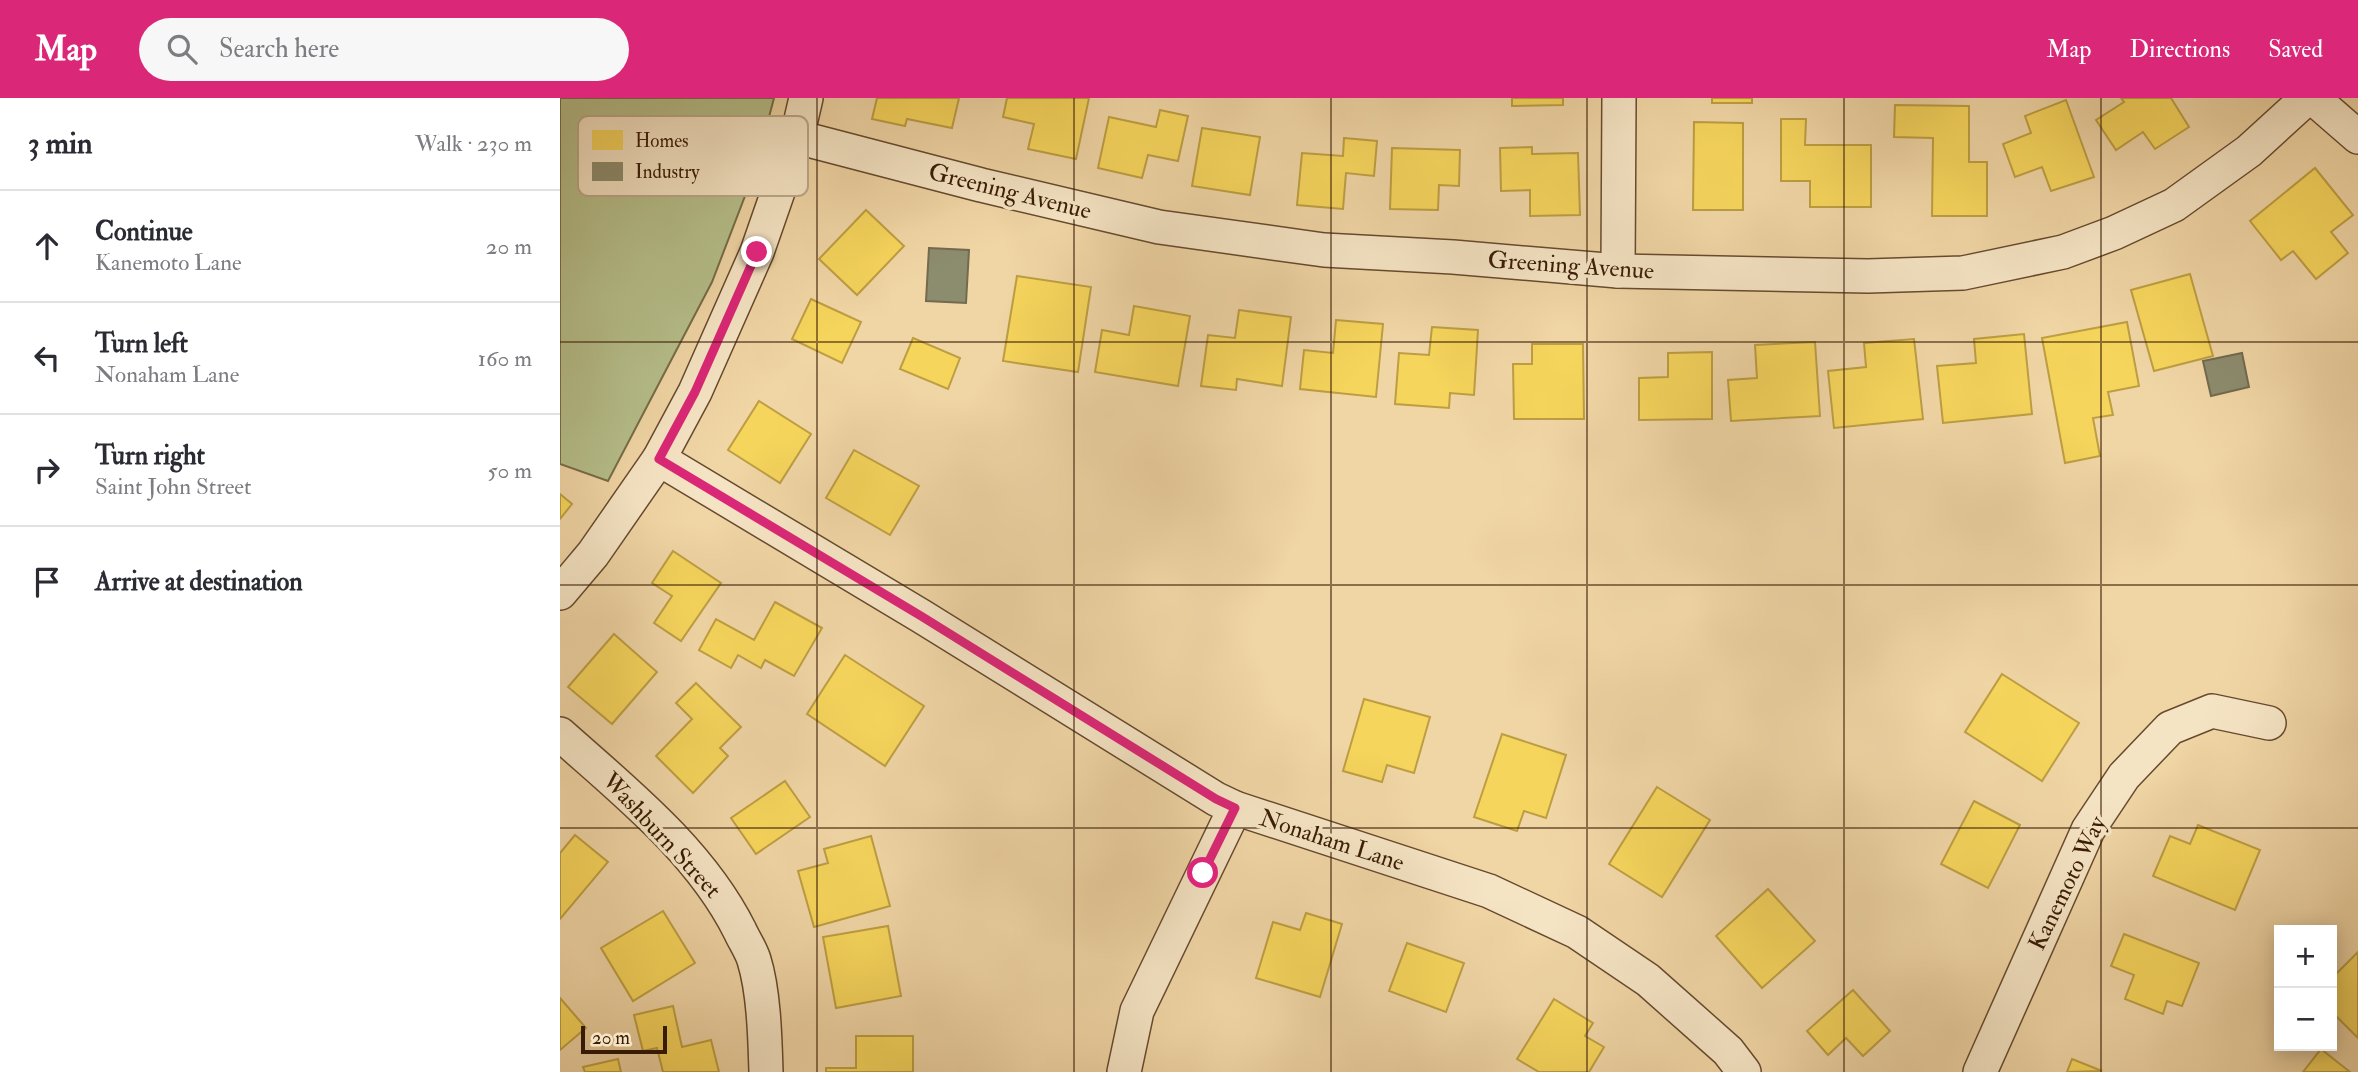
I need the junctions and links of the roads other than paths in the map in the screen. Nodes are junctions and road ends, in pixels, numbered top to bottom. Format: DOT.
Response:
graph roads {
  1 [pos="806,98"];
  2 [pos="1619,98"];
  3 [pos="2310,98"];
  4 [pos="802,116"];
  5 [pos="2358,137"];
  6 [pos="808,140"];
  7 [pos="776,196"];
  8 [pos="1618,271"];
  9 [pos="659,459"];
  10 [pos="560,593"];
  11 [pos="2269,723"];
  12 [pos="560,734"];
  13 [pos="1235,808"];
  14 [pos="766,1072"];
  15 [pos="1124,1072"];
  16 [pos="1744,1072"];
  17 [pos="1980,1072"];
  1 -- 4 [label="street"];
  2 -- 8 [label="street"];
  3 -- 5 [label="street"];
  3 -- 8 [label="street, Greening Avenue"];
  6 -- 8 [label="street, Greening Avenue"];
  7 -- 9 [label="street"];
  9 -- 10 [label="street"];
  9 -- 13 [label="street, Nonaham Lane"];
  11 -- 17 [label="street, Kanemoto Way"];
  12 -- 14 [label="street, Washburn Street"];
  13 -- 15 [label="street"];
  13 -- 16 [label="street, Nonaham Lane"];
}
